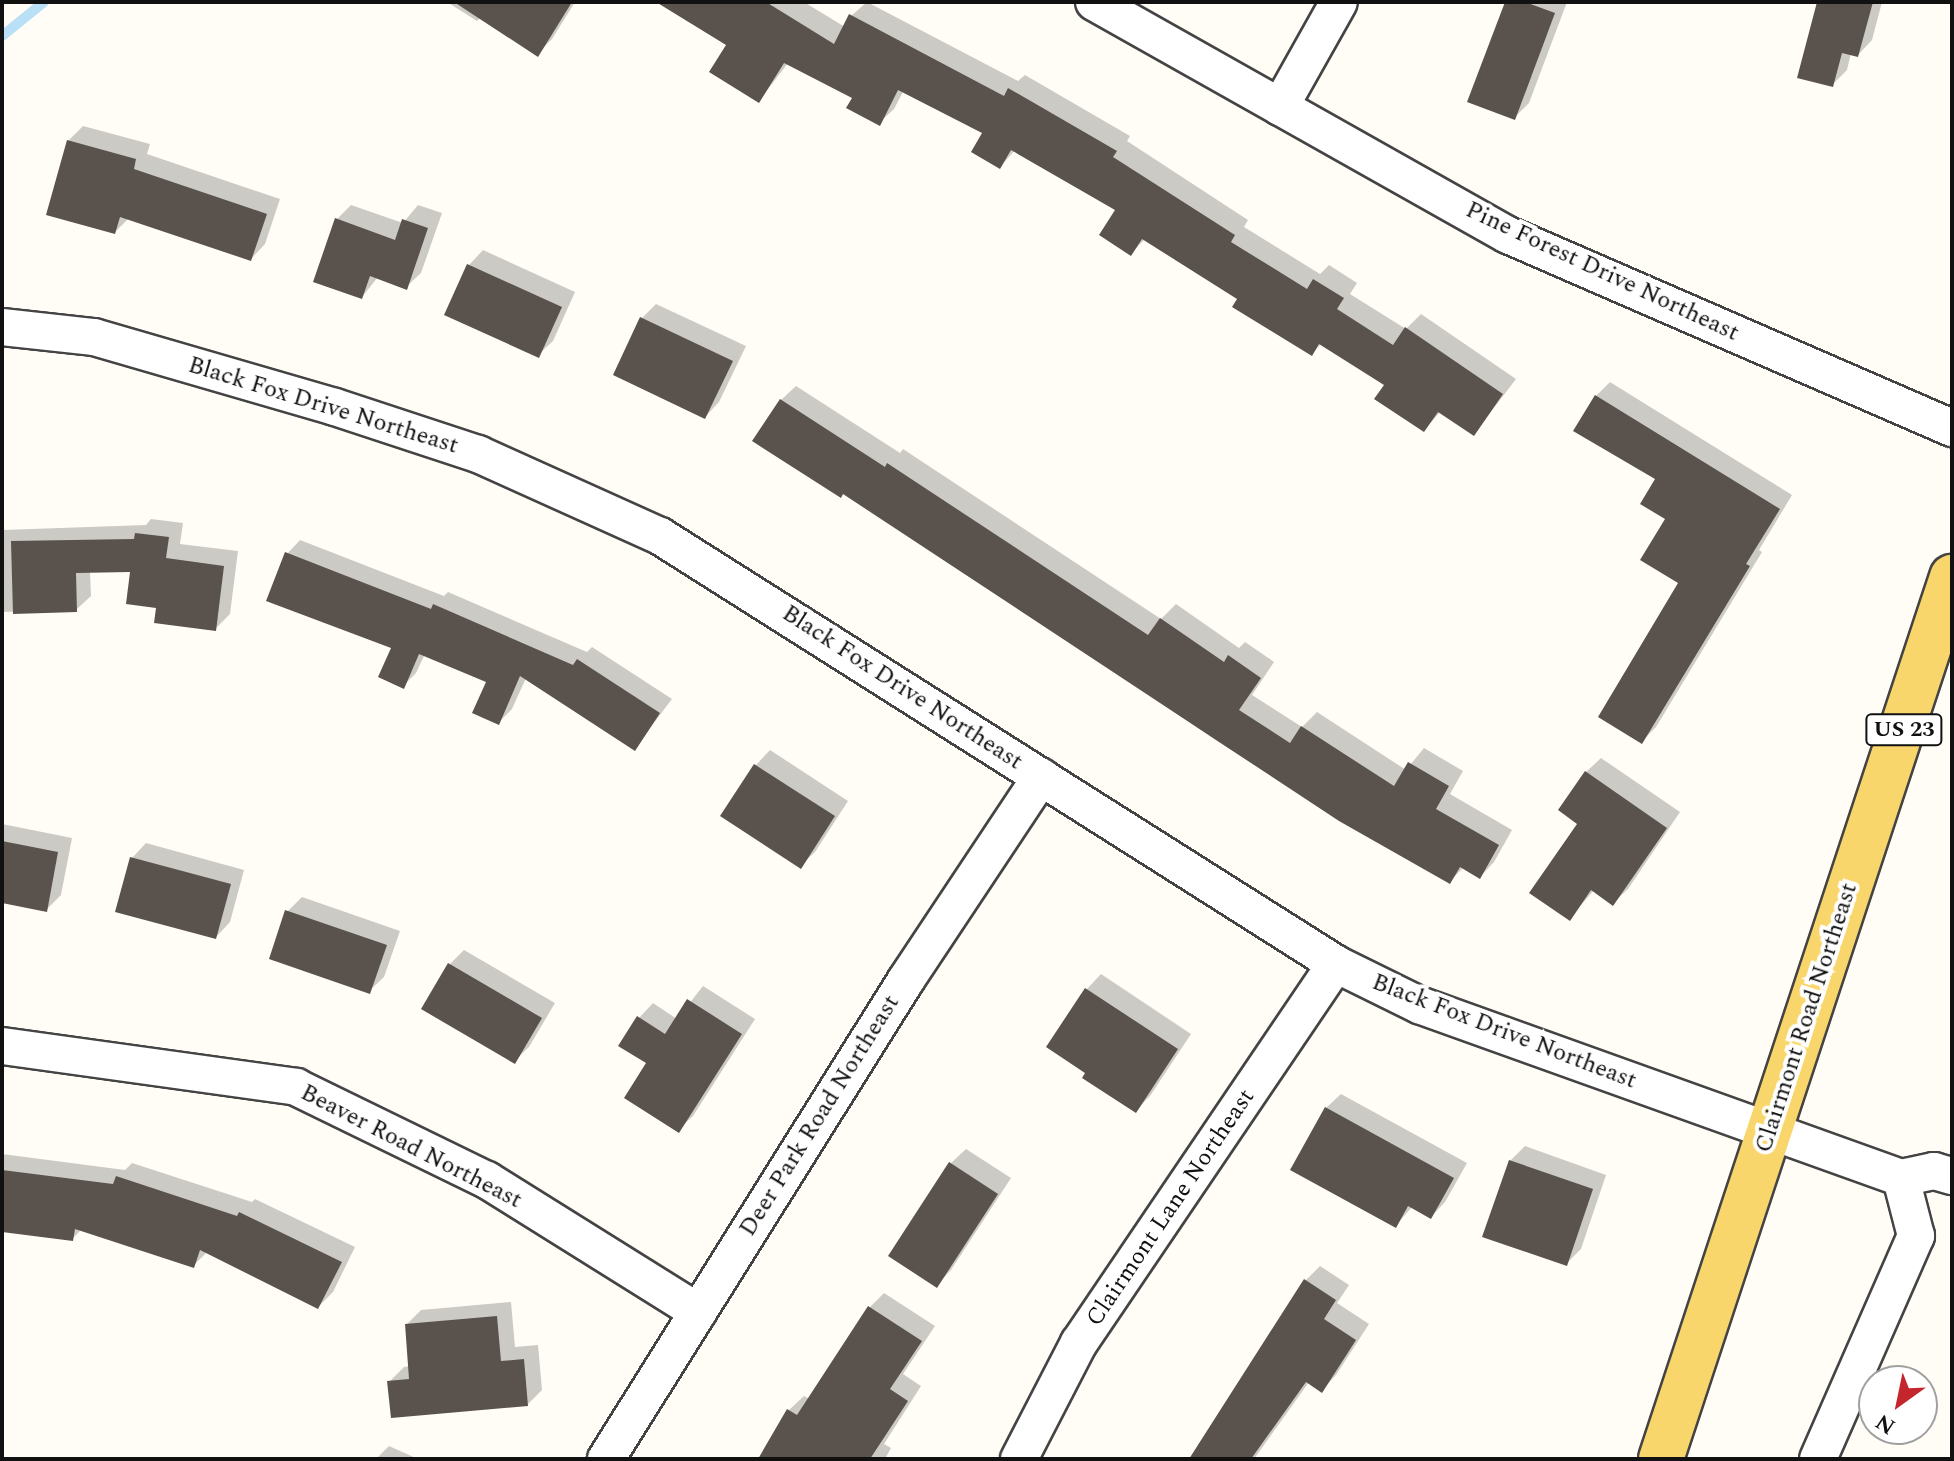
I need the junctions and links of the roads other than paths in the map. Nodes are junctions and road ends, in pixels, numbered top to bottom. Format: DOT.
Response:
graph roads {
  1 [pos="1094,2"];
  2 [pos="1339,2"];
  3 [pos="1280,107"];
  4 [pos="2,327"];
  5 [pos="1952,428"];
  6 [pos="1952,577"];
  7 [pos="1041,777"];
  8 [pos="1336,964"];
  9 [pos="2,1046"];
  10 [pos="1769,1132"];
  11 [pos="1952,1176"];
  12 [pos="1901,1178"];
  13 [pos="698,1312"];
  14 [pos="606,1459"];
  15 [pos="1019,1459"];
  16 [pos="1661,1459"];
  17 [pos="1818,1459"];
  1 -- 3 [label="street, Pine Forest Drive Northeast"];
  2 -- 3 [label="street"];
  3 -- 5 [label="street, Pine Forest Drive Northeast"];
  4 -- 7 [label="street, Black Fox Drive Northeast"];
  6 -- 10 [label="main road, Clairmont Road Northeast / US 23"];
  7 -- 8 [label="street, Black Fox Drive Northeast"];
  7 -- 13 [label="street, Deer Park Road Northeast"];
  8 -- 10 [label="street, Black Fox Drive Northeast"];
  8 -- 15 [label="street, Clairmont Lane Northeast"];
  9 -- 13 [label="street, Beaver Road Northeast"];
  10 -- 12 [label="street, Black Fox Drive Northeast"];
  10 -- 16 [label="main road, Clairmont Road Northeast / US 23"];
  11 -- 12 [label="street"];
  12 -- 17 [label="street"];
  13 -- 14 [label="street, Deer Park Road Northeast"];
}
